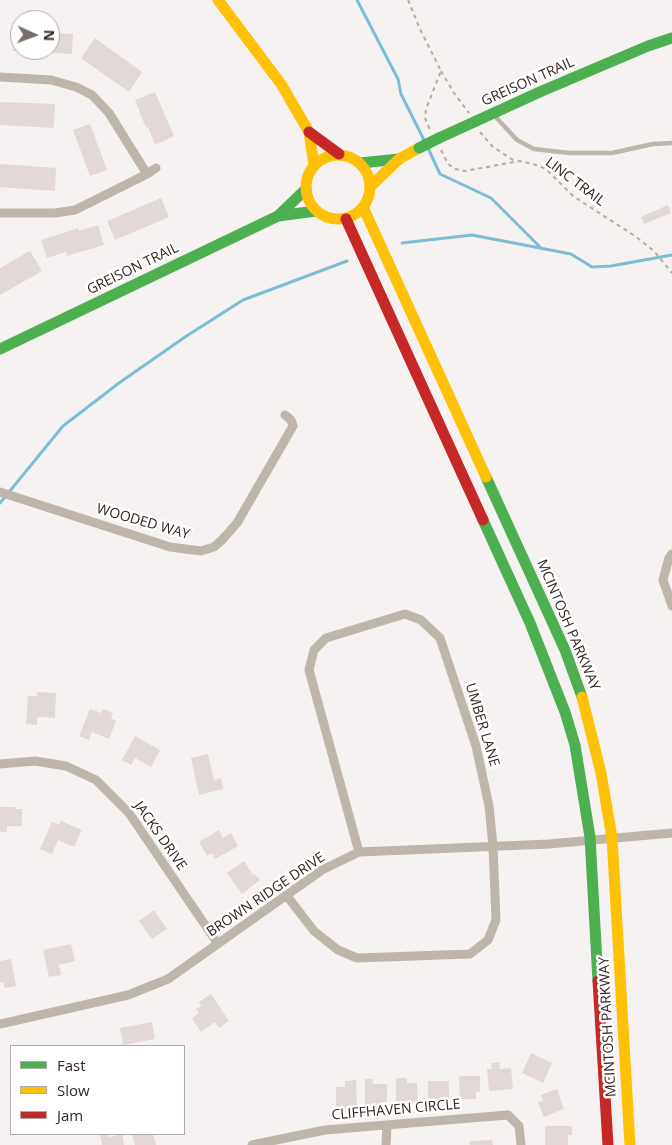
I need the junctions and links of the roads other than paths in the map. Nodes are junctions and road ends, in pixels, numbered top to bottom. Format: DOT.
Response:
graph roads {
  1 [pos="218,0"];
  2 [pos="672,38"];
  3 [pos="0,77"];
  4 [pos="493,114"];
  5 [pos="309,132"];
  6 [pos="672,143"];
  7 [pos="339,154"];
  8 [pos="399,158"];
  9 [pos="360,163"];
  10 [pos="314,165"];
  11 [pos="156,168"];
  12 [pos="147,174"];
  13 [pos="371,186"];
  14 [pos="306,189"];
  15 [pos="363,207"];
  16 [pos="316,211"];
  17 [pos="0,214"];
  18 [pos="278,216"];
  19 [pos="346,218"];
  20 [pos="0,349"];
  21 [pos="285,415"];
  22 [pos="0,492"];
  23 [pos="672,554"];
  24 [pos="672,606"];
  25 [pos="0,764"];
  26 [pos="672,832"];
  27 [pos="612,838"];
  28 [pos="590,840"];
  29 [pos="493,846"];
  30 [pos="360,852"];
  31 [pos="287,896"];
  32 [pos="218,944"];
  33 [pos="0,1024"];
  34 [pos="387,1125"];
  35 [pos="279,1142"];
  36 [pos="252,1145"];
  37 [pos="386,1145"];
  38 [pos="520,1145"];
  39 [pos="608,1145"];
  40 [pos="630,1145"];
  1 -- 5 [label="street"];
  2 -- 4 [label="street, GREISON TRAIL"];
  3 -- 12 [label="street"];
  4 -- 6 [label="lane"];
  4 -- 8 [label="street, GREISON TRAIL, bridge"];
  5 -- 7 [label="street"];
  5 -- 10 [label="street"];
  7 -- 9 [label="street"];
  7 -- 10 [label="street"];
  8 -- 9 [label="street, GREISON TRAIL"];
  8 -- 13 [label="street, GREISON TRAIL"];
  9 -- 13 [label="street"];
  10 -- 14 [label="street"];
  11 -- 12 [label="street"];
  12 -- 17 [label="street"];
  13 -- 15 [label="street"];
  14 -- 16 [label="street"];
  14 -- 18 [label="street, GREISON TRAIL"];
  15 -- 19 [label="street"];
  15 -- 27 [label="street, MCINTOSH PARKWAY"];
  16 -- 18 [label="street, GREISON TRAIL"];
  16 -- 19 [label="street"];
  18 -- 20 [label="street, GREISON TRAIL"];
  19 -- 28 [label="street, MCINTOSH PARKWAY"];
  21 -- 22 [label="street, WOODED WAY"];
  23 -- 24 [label="street"];
  25 -- 32 [label="street, JACKS DRIVE"];
  26 -- 27 [label="street, BROWN RIDGE DRIVE"];
  27 -- 28 [label="street, BROWN RIDGE DRIVE"];
  27 -- 40 [label="street, MCINTOSH PARKWAY"];
  28 -- 29 [label="street, BROWN RIDGE DRIVE"];
  28 -- 39 [label="street, MCINTOSH PARKWAY"];
  29 -- 30 [label="street, BROWN RIDGE DRIVE"];
  29 -- 30 [label="street, UMBER LANE"];
  29 -- 31 [label="street, UMBER LANE"];
  30 -- 31 [label="street, BROWN RIDGE DRIVE"];
  31 -- 32 [label="street, BROWN RIDGE DRIVE"];
  32 -- 33 [label="street, BROWN RIDGE DRIVE"];
  34 -- 35 [label="street, CLIFFHAVEN CIRCLE"];
  34 -- 37 [label="street"];
  34 -- 38 [label="street, CLIFFHAVEN CIRCLE"];
  35 -- 36 [label="street, CLIFFHAVEN CIRCLE"];
}
